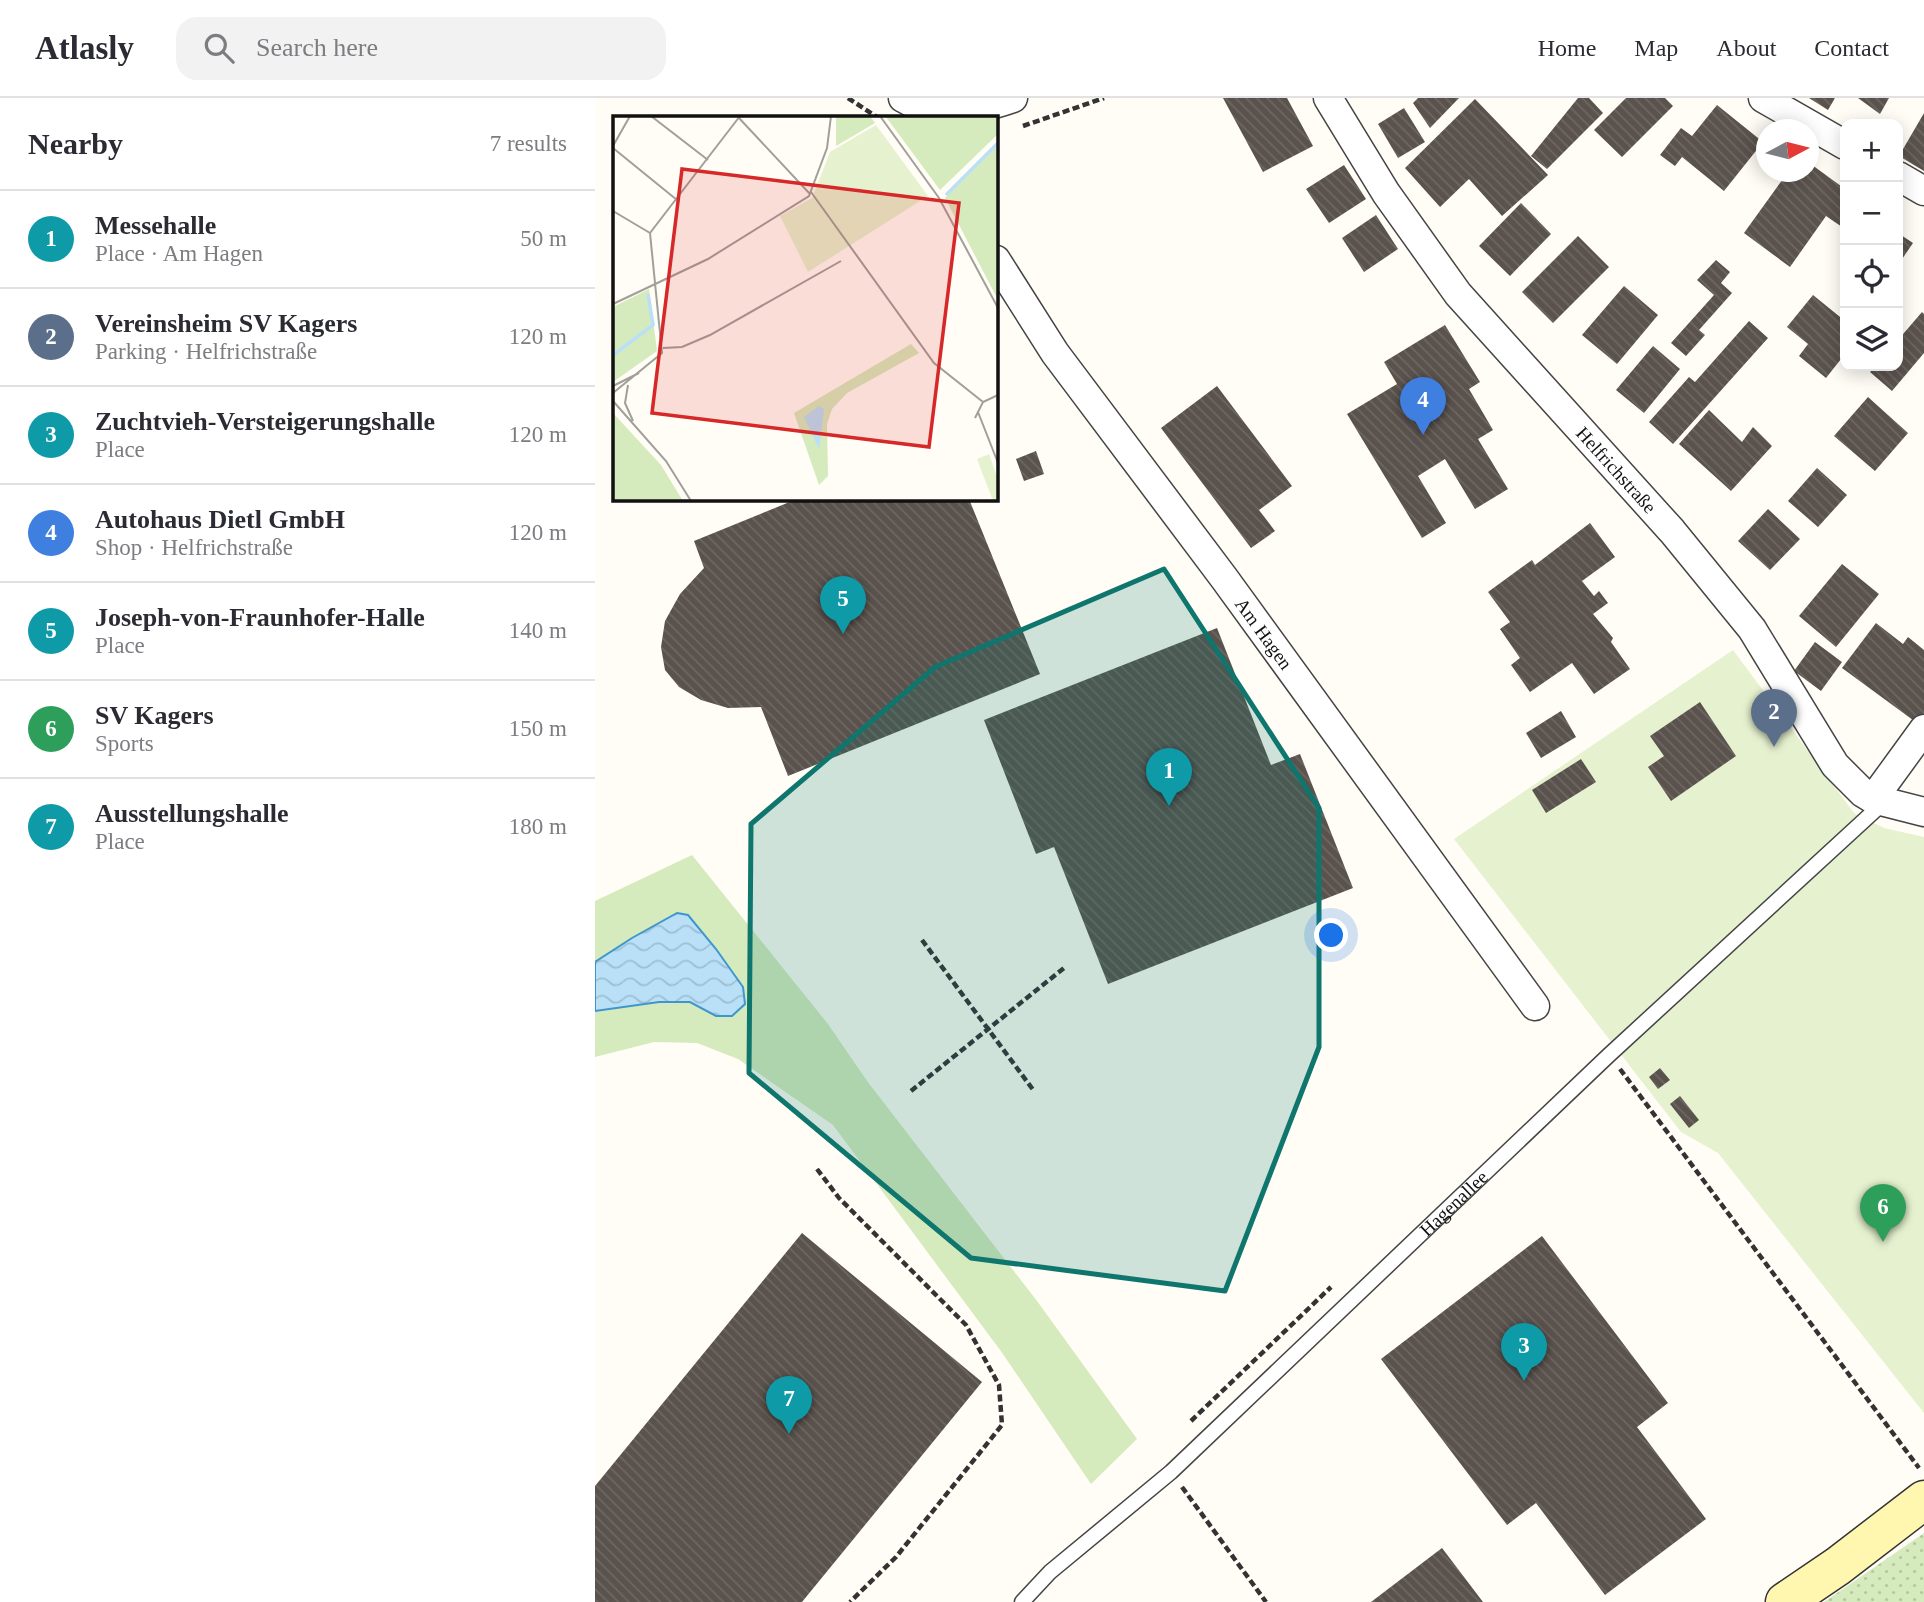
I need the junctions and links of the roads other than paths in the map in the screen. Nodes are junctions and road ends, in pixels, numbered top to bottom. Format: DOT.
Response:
graph roads {
  1 [pos="903,98"];
  2 [pos="1013,98"];
  3 [pos="1328,98"];
  4 [pos="1763,98"];
  5 [pos="950,114"];
  6 [pos="1840,142"];
  7 [pos="1903,179"];
  8 [pos="1924,191"];
  9 [pos="997,262"];
  10 [pos="1924,729"];
  11 [pos="1878,801"];
  12 [pos="1924,812"];
  13 [pos="1535,1006"];
  14 [pos="1924,1500"];
  15 [pos="1022,1602"];
  16 [pos="1785,1602"];
  1 -- 5 [label="street"];
  2 -- 5 [label="street"];
  3 -- 11 [label="street, Helfrichstraße"];
  4 -- 6 [label="street"];
  7 -- 8 [label="street"];
  9 -- 13 [label="street, Am Hagen"];
  10 -- 11 [label="street, Hagenallee"];
  11 -- 12 [label="street, Helfrichstraße"];
  11 -- 15 [label="lane, Hagenallee"];
  14 -- 16 [label="street"];
}
